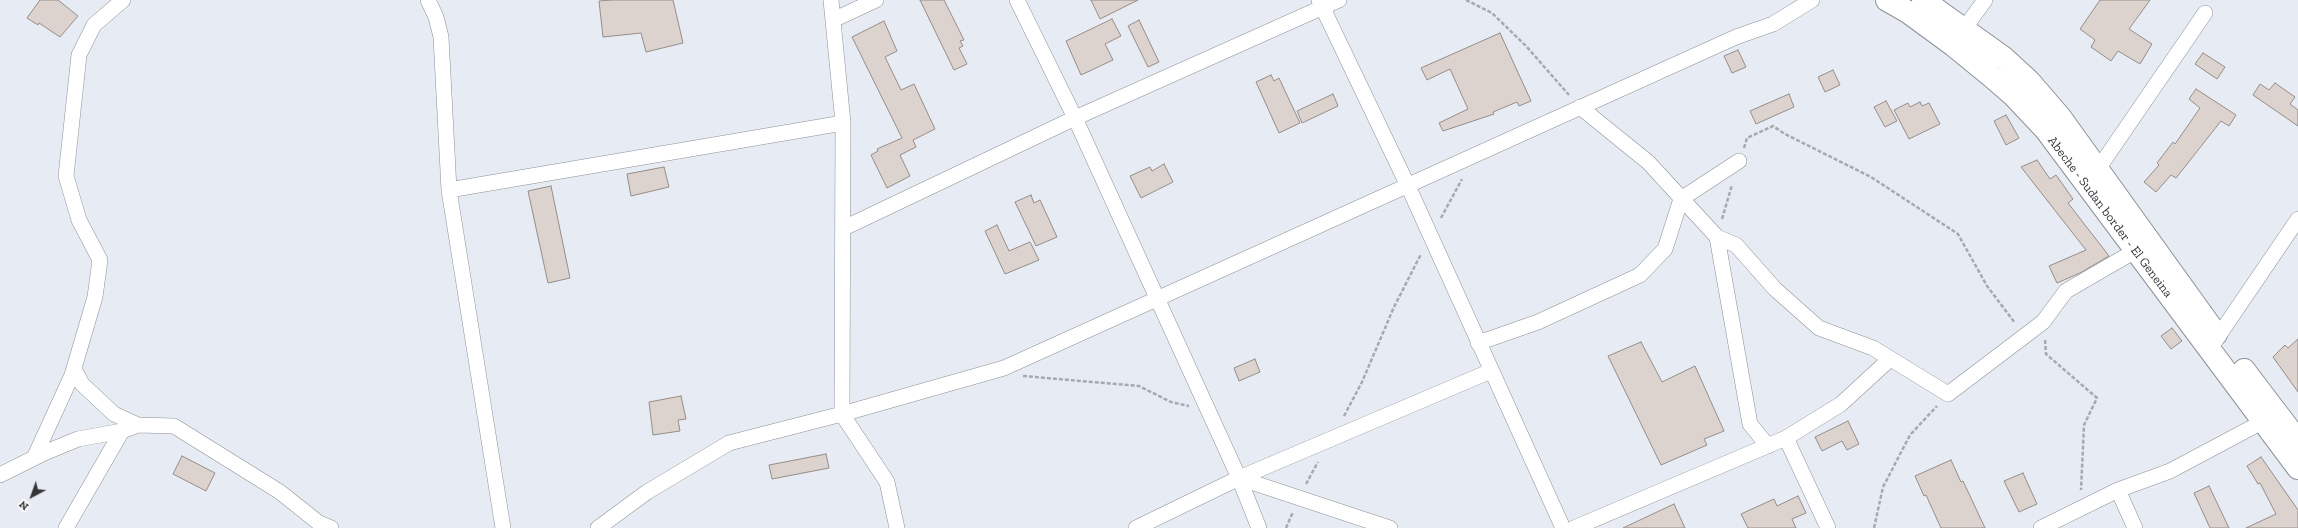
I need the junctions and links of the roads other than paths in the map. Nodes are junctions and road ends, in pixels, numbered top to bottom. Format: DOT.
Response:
graph roads {
  1 [pos="122,0"];
  2 [pos="428,0"];
  3 [pos="831,0"];
  4 [pos="876,0"];
  5 [pos="1017,0"];
  6 [pos="1339,0"];
  7 [pos="1812,0"];
  8 [pos="1888,0"];
  9 [pos="1923,0"];
  10 [pos="1985,0"];
  11 [pos="1321,4"];
  12 [pos="2205,13"];
  13 [pos="833,20"];
  14 [pos="1962,35"];
  15 [pos="1580,107"];
  16 [pos="1075,118"];
  17 [pos="843,123"];
  18 [pos="1739,161"];
  19 [pos="2098,169"];
  20 [pos="1408,186"];
  21 [pos="449,190"];
  22 [pos="1681,199"];
  23 [pos="2298,220"];
  24 [pos="844,228"];
  25 [pos="1717,237"];
  26 [pos="2135,251"];
  27 [pos="1156,298"];
  28 [pos="1478,343"];
  29 [pos="2214,343"];
  30 [pos="1890,359"];
  31 [pos="74,369"];
  32 [pos="1491,371"];
  33 [pos="842,414"];
  34 [pos="2264,421"];
  35 [pos="138,425"];
  36 [pos="122,431"];
  37 [pos="1786,438"];
  38 [pos="2298,441"];
  39 [pos="1768,446"];
  40 [pos="34,458"];
  41 [pos="2298,468"];
  42 [pos="0,475"];
  43 [pos="1239,478"];
  44 [pos="2118,490"];
  45 [pos="323,526"];
  46 [pos="66,528"];
  47 [pos="503,528"];
  48 [pos="598,528"];
  49 [pos="897,528"];
  50 [pos="1136,528"];
  51 [pos="1258,528"];
  52 [pos="1390,528"];
  53 [pos="1563,528"];
  54 [pos="1574,528"];
  55 [pos="1828,528"];
  56 [pos="2041,528"];
  57 [pos="2135,528"];
  1 -- 31 [label="street"];
  2 -- 21 [label="street"];
  3 -- 13 [label="street"];
  4 -- 13 [label="street"];
  5 -- 16 [label="street"];
  6 -- 11 [label="street"];
  7 -- 15 [label="street"];
  8 -- 14 [label="highway, Abeche - Sudan border - El Geneina"];
  9 -- 14 [label="highway, Abeche - Sudan border - El Geneina"];
  10 -- 14 [label="street"];
  11 -- 16 [label="street"];
  11 -- 20 [label="street"];
  12 -- 19 [label="street"];
  13 -- 17 [label="street"];
  14 -- 19 [label="highway, Abeche - Sudan border - El Geneina"];
  14 -- 26 [label="highway, Abeche - Sudan border - El Geneina"];
  15 -- 20 [label="street"];
  15 -- 22 [label="street"];
  16 -- 24 [label="street"];
  16 -- 27 [label="street"];
  17 -- 21 [label="street"];
  17 -- 24 [label="street"];
  18 -- 22 [label="street"];
  19 -- 29 [label="highway, Abeche - Sudan border - El Geneina"];
  20 -- 27 [label="street"];
  20 -- 28 [label="street"];
  21 -- 47 [label="street"];
  22 -- 25 [label="street"];
  22 -- 28 [label="street"];
  23 -- 29 [label="street"];
  24 -- 33 [label="street"];
  25 -- 30 [label="street"];
  25 -- 39 [label="street"];
  26 -- 29 [label="highway, Abeche - Sudan border - El Geneina"];
  26 -- 30 [label="street"];
  27 -- 33 [label="street"];
  27 -- 43 [label="street"];
  28 -- 32 [label="street"];
  29 -- 34 [label="highway, Abeche - Sudan border - El Geneina"];
  29 -- 38 [label="highway, Abeche - Sudan border - El Geneina"];
  30 -- 37 [label="street"];
  31 -- 35 [label="street"];
  31 -- 40 [label="street"];
  32 -- 43 [label="street"];
  32 -- 53 [label="street"];
  33 -- 48 [label="street"];
  33 -- 49 [label="street"];
  34 -- 41 [label="highway, Abeche - Sudan border - El Geneina"];
  34 -- 44 [label="street"];
  35 -- 36 [label="street"];
  35 -- 45 [label="street"];
  36 -- 40 [label="street"];
  36 -- 46 [label="street"];
  37 -- 39 [label="street"];
  37 -- 55 [label="street"];
  39 -- 54 [label="street"];
  40 -- 42 [label="street"];
  43 -- 50 [label="street"];
  43 -- 51 [label="street"];
  43 -- 52 [label="street"];
  44 -- 56 [label="street"];
  44 -- 57 [label="street"];
}
